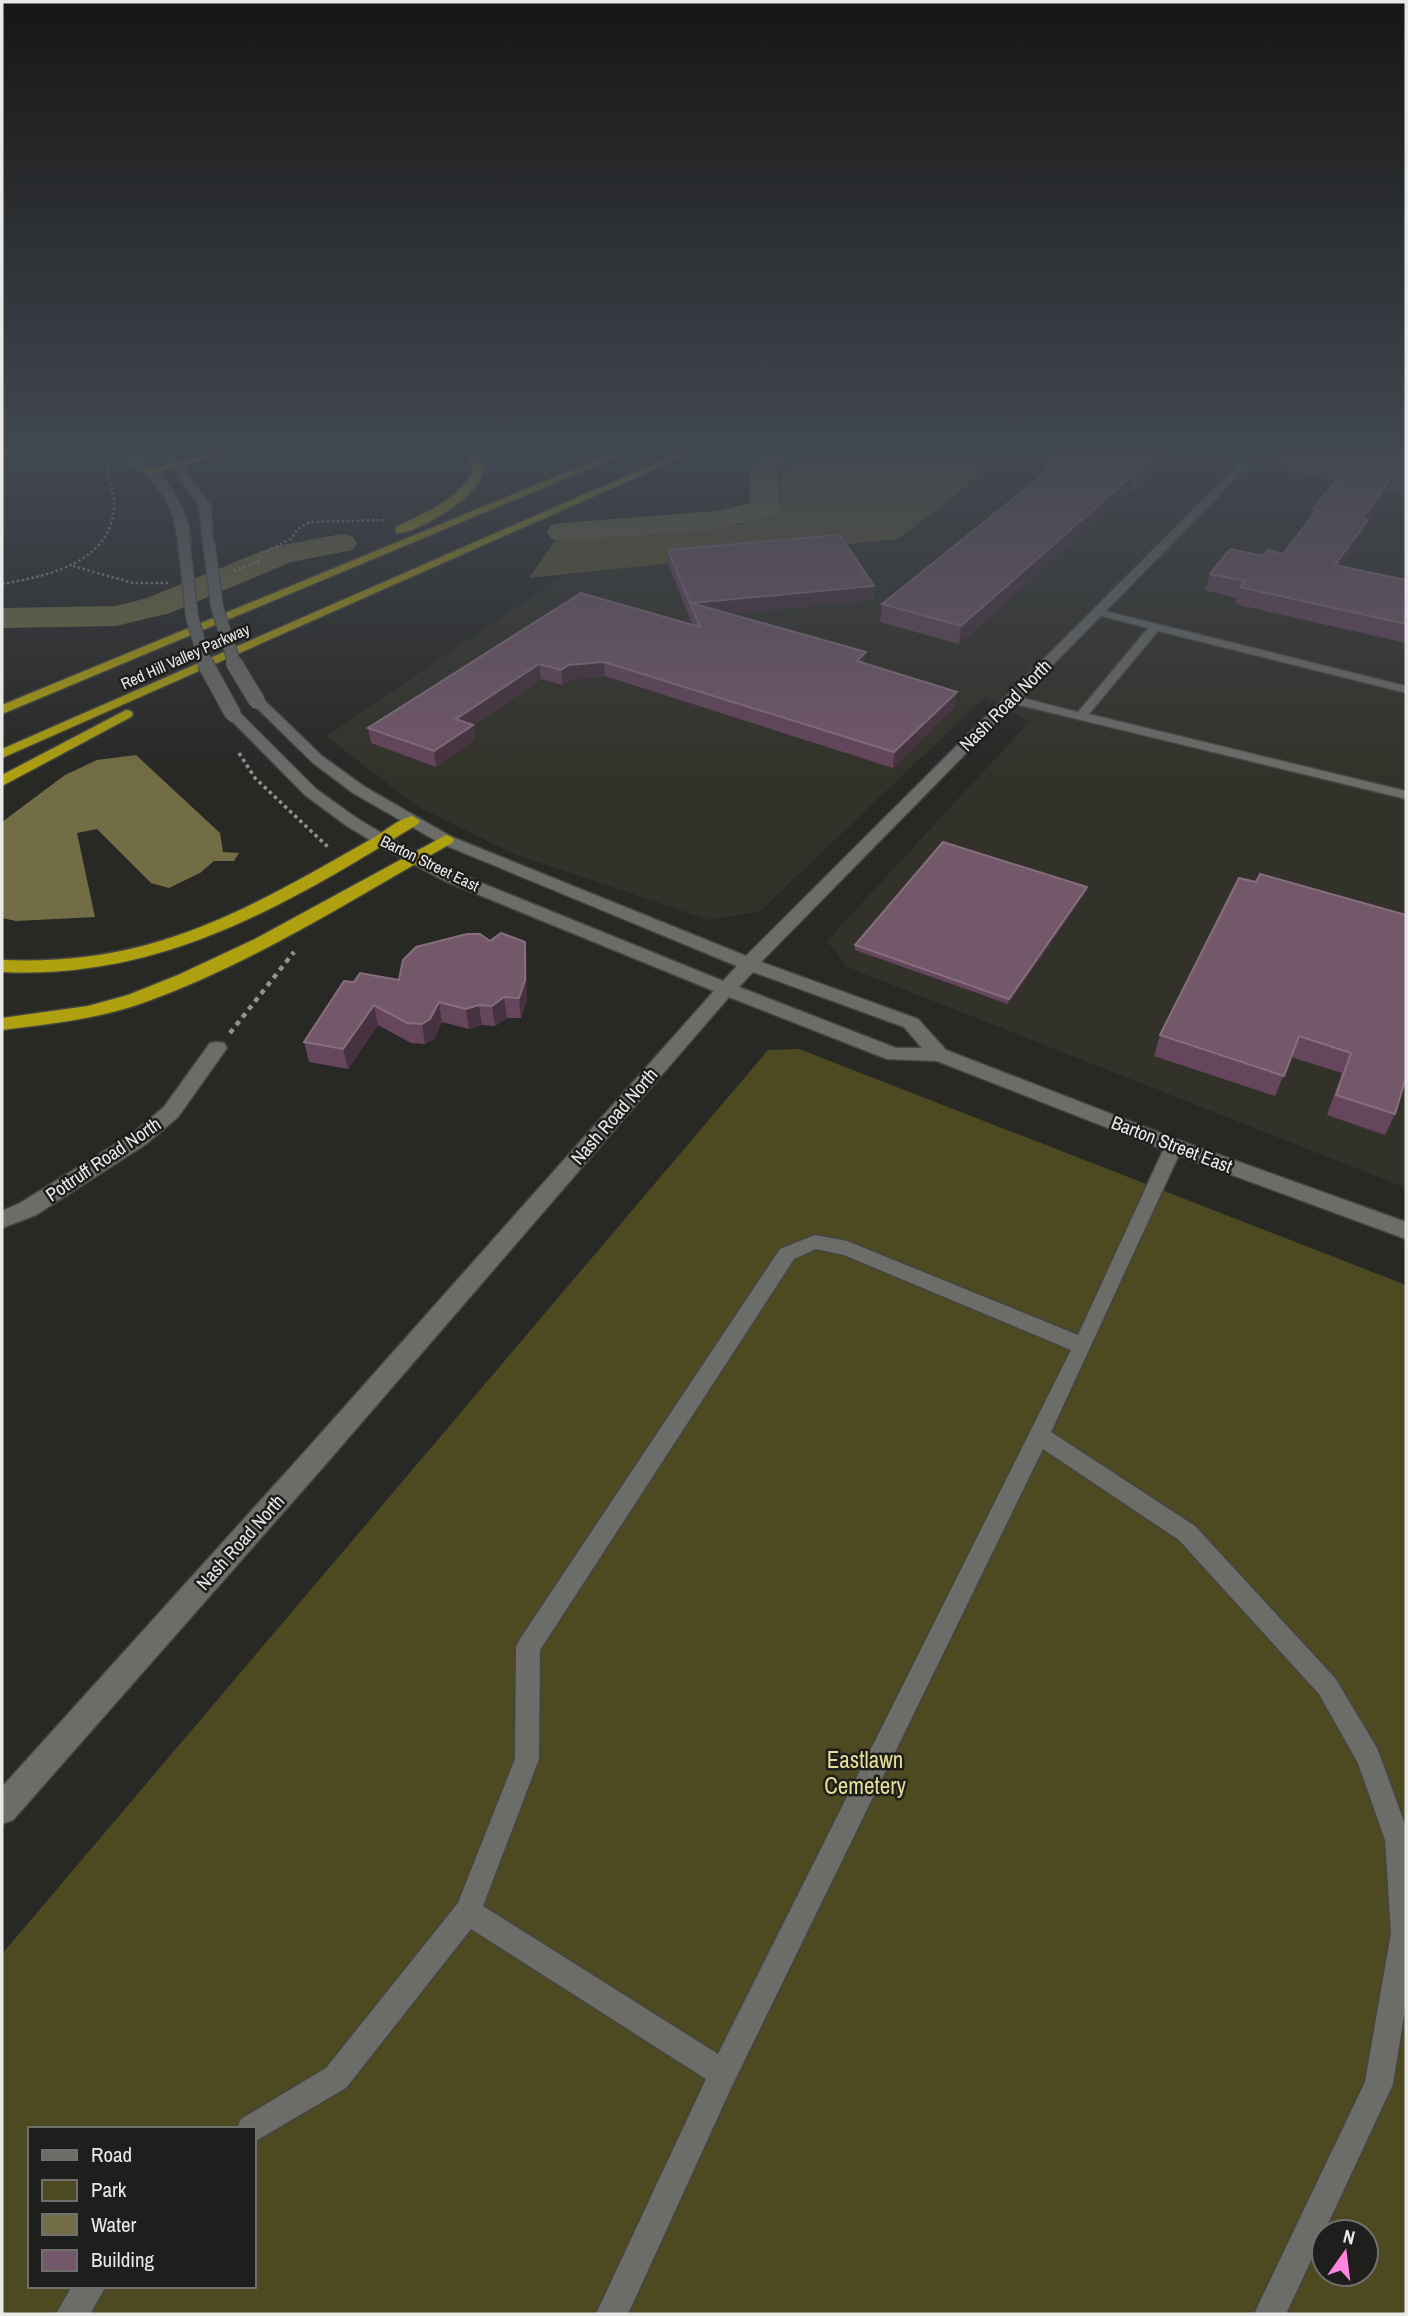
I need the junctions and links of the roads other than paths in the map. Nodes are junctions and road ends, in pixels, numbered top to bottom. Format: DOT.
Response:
graph roads {
  1 [pos="186,560"];
  2 [pos="211,560"];
  3 [pos="339,560"];
  4 [pos="361,560"];
  5 [pos="446,560"];
  6 [pos="1149,560"];
  7 [pos="300,585"];
  8 [pos="1097,612"];
  9 [pos="1155,627"];
  10 [pos="189,674"];
  11 [pos="1406,689"];
  12 [pos="1012,699"];
  13 [pos="2,710"];
  14 [pos="1081,716"];
  15 [pos="2,754"];
  16 [pos="2,781"];
  17 [pos="1406,795"];
  18 [pos="412,821"];
  19 [pos="381,840"];
  20 [pos="446,840"];
  21 [pos="414,859"];
  22 [pos="749,964"];
  23 [pos="2,966"];
  24 [pos="726,989"];
  25 [pos="2,1024"];
  26 [pos="217,1048"];
  27 [pos="939,1055"];
  28 [pos="1174,1146"];
  29 [pos="2,1220"];
  30 [pos="1406,1231"];
  31 [pos="1083,1346"];
  32 [pos="1040,1435"];
  33 [pos="2,1809"];
  34 [pos="468,1912"];
  35 [pos="723,2074"];
  36 [pos="254,2127"];
  37 [pos="90,2288"];
  38 [pos="72,2314"];
  39 [pos="612,2314"];
  40 [pos="1270,2314"];
  1 -- 19 [label="main road, Barton Street East, bridge"];
  2 -- 18 [label="main road, Barton Street East, bridge"];
  3 -- 7 [label="highway"];
  4 -- 7 [label="highway, Red Hill Valley Parkway"];
  5 -- 10 [label="highway, Red Hill Valley Parkway"];
  6 -- 8 [label="main road, Nash Road North"];
  7 -- 13 [label="highway, Red Hill Valley Parkway"];
  8 -- 9 [label="lane"];
  8 -- 12 [label="main road, Nash Road North"];
  9 -- 11 [label="lane"];
  9 -- 14 [label="lane"];
  10 -- 15 [label="highway, Red Hill Valley Parkway"];
  10 -- 16 [label="highway"];
  12 -- 14 [label="lane"];
  12 -- 22 [label="main road, Nash Road North"];
  14 -- 17 [label="lane"];
  18 -- 19 [label="highway"];
  18 -- 20 [label="main road, Barton Street East"];
  19 -- 21 [label="main road, Barton Street East"];
  19 -- 23 [label="highway"];
  20 -- 21 [label="highway"];
  20 -- 22 [label="main road, Barton Street East"];
  21 -- 24 [label="main road, Barton Street East"];
  21 -- 25 [label="highway"];
  22 -- 24 [label="main road, Nash Road North"];
  22 -- 27 [label="main road, Barton Street East"];
  24 -- 27 [label="main road, Barton Street East"];
  24 -- 33 [label="main road, Nash Road North"];
  26 -- 29 [label="main road, Pottruff Road North"];
  27 -- 28 [label="main road, Barton Street East"];
  28 -- 30 [label="main road, Barton Street East"];
  28 -- 31 [label="lane"];
  31 -- 32 [label="lane"];
  31 -- 34 [label="lane"];
  32 -- 35 [label="lane"];
  32 -- 40 [label="lane"];
  34 -- 35 [label="lane"];
  34 -- 36 [label="lane"];
  35 -- 39 [label="lane"];
  37 -- 38 [label="lane"];
}
